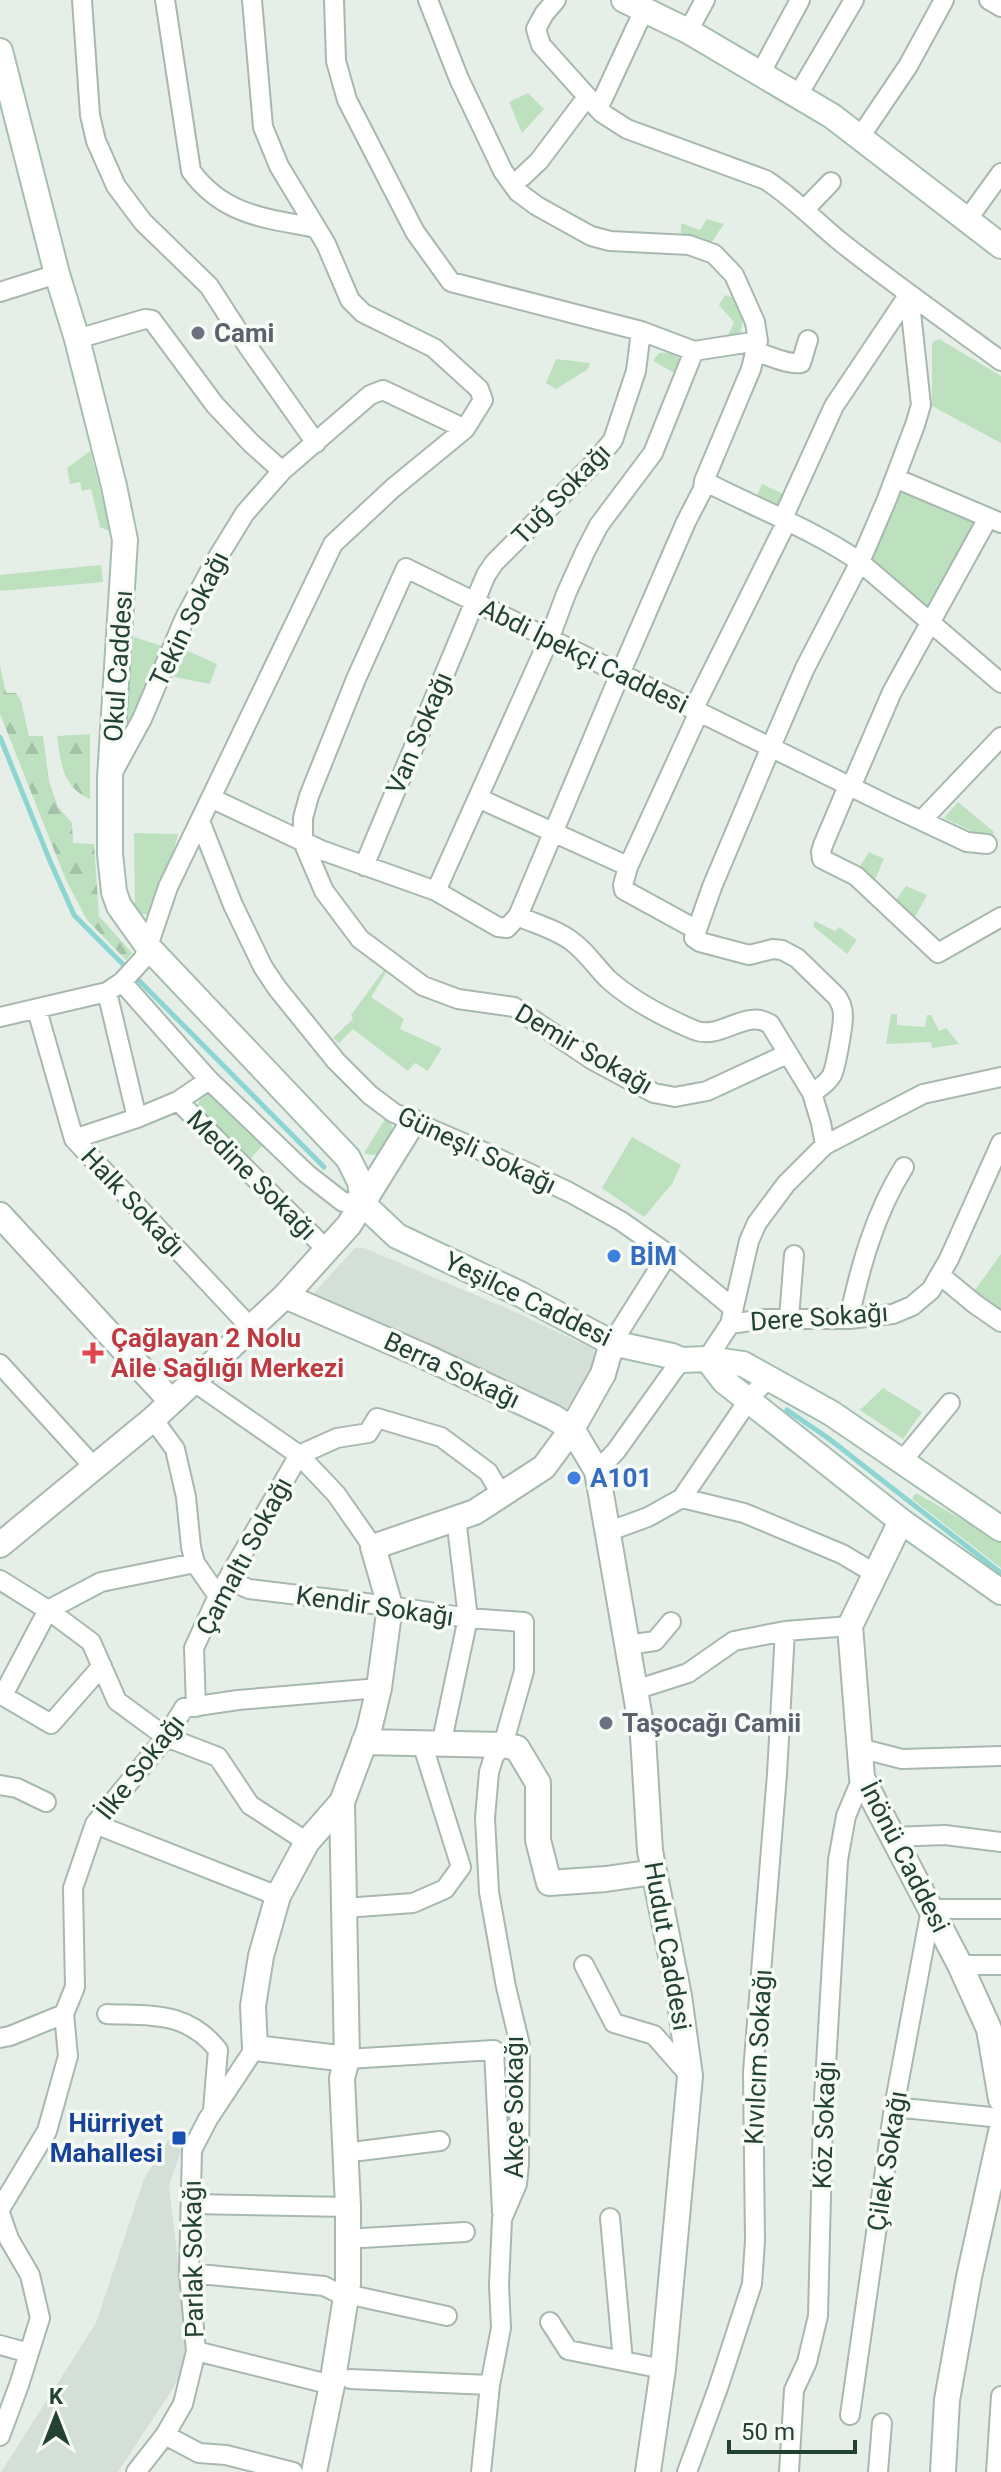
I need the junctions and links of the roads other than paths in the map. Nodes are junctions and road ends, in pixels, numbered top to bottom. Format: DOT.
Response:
graph roads {
  1 [pos="82,0"];
  2 [pos="165,0"];
  3 [pos="252,0"];
  4 [pos="334,0"];
  5 [pos="428,0"];
  6 [pos="556,0"];
  7 [pos="705,0"];
  8 [pos="800,0"];
  9 [pos="854,0"];
  10 [pos="944,0"];
  11 [pos="989,0"];
  12 [pos="634,5"];
  13 [pos="1001,7"];
  14 [pos="688,31"];
  15 [pos="0,51"];
  16 [pos="760,74"];
  17 [pos="798,95"];
  18 [pos="593,103"];
  19 [pos="860,137"];
  20 [pos="1001,173"];
  21 [pos="522,177"];
  22 [pos="831,182"];
  23 [pos="805,209"];
  24 [pos="967,220"];
  25 [pos="316,228"];
  26 [pos="1001,246"];
  27 [pos="57,274"];
  28 [pos="0,292"];
  29 [pos="909,294"];
  30 [pos="641,331"];
  31 [pos="77,339"];
  32 [pos="808,340"];
  33 [pos="757,347"];
  34 [pos="694,351"];
  35 [pos="1001,361"];
  36 [pos="465,429"];
  37 [pos="316,443"];
  38 [pos="282,471"];
  39 [pos="895,478"];
  40 [pos="704,481"];
  41 [pos="785,520"];
  42 [pos="994,520"];
  43 [pos="860,562"];
  44 [pos="475,602"];
  45 [pos="930,622"];
  46 [pos="550,637"];
  47 [pos="620,674"];
  48 [pos="1001,683"];
  49 [pos="696,711"];
  50 [pos="1001,737"];
  51 [pos="772,748"];
  52 [pos="110,778"];
  53 [pos="849,786"];
  54 [pos="211,798"];
  55 [pos="478,798"];
  56 [pos="922,820"];
  57 [pos="200,821"];
  58 [pos="553,834"];
  59 [pos="303,842"];
  60 [pos="987,844"];
  61 [pos="364,866"];
  62 [pos="628,867"];
  63 [pos="436,891"];
  64 [pos="518,916"];
  65 [pos="1001,917"];
  66 [pos="697,930"];
  67 [pos="146,954"];
  68 [pos="115,987"];
  69 [pos="37,1010"];
  70 [pos="0,1017"];
  71 [pos="787,1054"];
  72 [pos="1001,1077"];
  73 [pos="209,1080"];
  74 [pos="812,1093"];
  75 [pos="178,1101"];
  76 [pos="137,1118"];
  77 [pos="413,1122"];
  78 [pos="74,1139"];
  79 [pos="1001,1143"];
  80 [pos="825,1145"];
  81 [pos="904,1167"];
  82 [pos="363,1204"];
  83 [pos="0,1215"];
  84 [pos="327,1250"];
  85 [pos="668,1254"];
  86 [pos="794,1255"];
  87 [pos="940,1275"];
  88 [pos="285,1296"];
  89 [pos="732,1316"];
  90 [pos="789,1318"];
  91 [pos="849,1319"];
  92 [pos="1001,1322"];
  93 [pos="251,1328"];
  94 [pos="612,1343"];
  95 [pos="707,1359"];
  96 [pos="681,1360"];
  97 [pos="0,1364"];
  98 [pos="768,1379"];
  99 [pos="193,1381"];
  100 [pos="748,1400"];
  101 [pos="171,1401"];
  102 [pos="950,1403"];
  103 [pos="153,1419"];
  104 [pos="572,1429"];
  105 [pos="299,1455"];
  106 [pos="902,1461"];
  107 [pos="94,1467"];
  108 [pos="597,1471"];
  109 [pos="501,1494"];
  110 [pos="682,1498"];
  111 [pos="456,1518"];
  112 [pos="901,1521"];
  113 [pos="1001,1529"];
  114 [pos="607,1532"];
  115 [pos="0,1545"];
  116 [pos="373,1547"];
  117 [pos="195,1563"];
  118 [pos="874,1573"];
  119 [pos="0,1580"];
  120 [pos="223,1588"];
  121 [pos="1001,1592"];
  122 [pos="390,1606"];
  123 [pos="48,1610"];
  124 [pos="468,1618"];
  125 [pos="524,1622"];
  126 [pos="671,1622"];
  127 [pos="850,1626"];
  128 [pos="785,1631"];
  129 [pos="627,1645"];
  130 [pos="102,1666"];
  131 [pos="379,1688"];
  132 [pos="635,1690"];
  133 [pos="1,1695"];
  134 [pos="196,1707"];
  135 [pos="166,1737"];
  136 [pos="364,1742"];
  137 [pos="431,1744"];
  138 [pos="503,1745"];
  139 [pos="859,1748"];
  140 [pos="1001,1756"];
  141 [pos="862,1778"];
  142 [pos="0,1785"];
  143 [pos="46,1802"];
  144 [pos="342,1802"];
  145 [pos="95,1824"];
  146 [pos="892,1837"];
  147 [pos="307,1842"];
  148 [pos="1001,1842"];
  149 [pos="343,1850"];
  150 [pos="654,1872"];
  151 [pos="278,1896"];
  152 [pos="345,1908"];
  153 [pos="931,1909"];
  154 [pos="1001,1909"];
  155 [pos="584,1965"];
  156 [pos="960,1965"];
  157 [pos="1001,1965"];
  158 [pos="64,2014"];
  159 [pos="107,2014"];
  160 [pos="0,2038"];
  161 [pos="255,2048"];
  162 [pos="347,2059"];
  163 [pos="998,2060"];
  164 [pos="690,2076"];
  165 [pos="1001,2099"];
  166 [pos="894,2107"];
  167 [pos="213,2113"];
  168 [pos="1001,2118"];
  169 [pos="1001,2132"];
  170 [pos="440,2141"];
  171 [pos="360,2151"];
  172 [pos="191,2204"];
  173 [pos="348,2207"];
  174 [pos="0,2211"];
  175 [pos="610,2218"];
  176 [pos="502,2219"];
  177 [pos="465,2232"];
  178 [pos="362,2238"];
  179 [pos="189,2273"];
  180 [pos="353,2297"];
  181 [pos="447,2316"];
  182 [pos="550,2322"];
  183 [pos="0,2345"];
  184 [pos="196,2351"];
  185 [pos="29,2353"];
  186 [pos="623,2361"];
  187 [pos="663,2369"];
  188 [pos="341,2382"];
  189 [pos="490,2385"];
  190 [pos="1001,2396"];
  191 [pos="850,2415"];
  192 [pos="882,2423"];
  193 [pos="165,2435"];
  194 [pos="0,2436"];
  195 [pos="223,2464"];
  196 [pos="136,2472"];
  197 [pos="293,2472"];
  198 [pos="314,2472"];
  199 [pos="328,2472"];
  200 [pos="481,2472"];
  201 [pos="648,2472"];
  202 [pos="687,2472"];
  203 [pos="789,2472"];
  204 [pos="878,2472"];
  205 [pos="943,2472"];
  206 [pos="996,2472"];
  1 -- 37 [label="street"];
  2 -- 25 [label="street"];
  3 -- 25 [label="street"];
  4 -- 30 [label="street"];
  5 -- 33 [label="street"];
  6 -- 18 [label="street"];
  7 -- 14 [label="street"];
  8 -- 16 [label="street"];
  9 -- 17 [label="street"];
  10 -- 19 [label="street"];
  11 -- 13 [label="street"];
  12 -- 14 [label="street"];
  12 -- 18 [label="street"];
  14 -- 16 [label="street"];
  15 -- 27 [label="street, Okul Caddesı"];
  16 -- 17 [label="street"];
  17 -- 19 [label="street"];
  18 -- 21 [label="street"];
  18 -- 23 [label="street"];
  19 -- 24 [label="street"];
  20 -- 24 [label="street"];
  22 -- 23 [label="street"];
  23 -- 29 [label="street"];
  24 -- 26 [label="street"];
  25 -- 36 [label="street"];
  27 -- 28 [label="street"];
  27 -- 31 [label="street, Okul Caddesı"];
  29 -- 35 [label="street"];
  29 -- 39 [label="street"];
  29 -- 41 [label="street"];
  30 -- 34 [label="street"];
  30 -- 44 [label="street, Tuğ Sokağı"];
  31 -- 38 [label="street"];
  31 -- 52 [label="street, Okul Caddesı"];
  32 -- 33 [label="street"];
  33 -- 34 [label="street"];
  33 -- 40 [label="street"];
  34 -- 46 [label="street"];
  36 -- 37 [label="street, Tekin Sokağı"];
  36 -- 54 [label="street"];
  37 -- 38 [label="street, Tekin Sokağı"];
  38 -- 52 [label="street, Tekin Sokağı"];
  39 -- 42 [label="street"];
  39 -- 43 [label="street"];
  40 -- 41 [label="street"];
  40 -- 47 [label="street"];
  41 -- 43 [label="street"];
  41 -- 49 [label="street"];
  42 -- 45 [label="street"];
  43 -- 45 [label="street"];
  43 -- 51 [label="street"];
  44 -- 46 [label="street, Abdi İpekçi Caddesi"];
  44 -- 59 [label="street, Abdi İpekçi Caddesi"];
  44 -- 61 [label="street, Van Sokağı"];
  45 -- 48 [label="street"];
  45 -- 53 [label="street"];
  46 -- 47 [label="street, Abdi İpekçi Caddesi"];
  46 -- 55 [label="street"];
  47 -- 49 [label="street, Abdi İpekçi Caddesi"];
  47 -- 58 [label="street"];
  49 -- 51 [label="street, Abdi İpekçi Caddesi"];
  49 -- 62 [label="street"];
  50 -- 56 [label="street"];
  51 -- 53 [label="street, Abdi İpekçi Caddesi"];
  51 -- 66 [label="street"];
  52 -- 67 [label="street, Okul Caddesı"];
  53 -- 56 [label="street, Abdi İpekçi Caddesi"];
  53 -- 65 [label="street"];
  54 -- 57 [label="street"];
  54 -- 59 [label="street"];
  55 -- 58 [label="street"];
  55 -- 63 [label="street"];
  56 -- 60 [label="street, Abdi İpekçi Caddesi"];
  57 -- 67 [label="street"];
  57 -- 77 [label="street, Güneşli Sokağı"];
  58 -- 62 [label="street"];
  58 -- 64 [label="street"];
  59 -- 61 [label="street"];
  59 -- 71 [label="street, Demir Sokağı"];
  61 -- 63 [label="street"];
  62 -- 66 [label="street"];
  63 -- 64 [label="street"];
  64 -- 71 [label="street"];
  66 -- 74 [label="street"];
  67 -- 68 [label="street"];
  67 -- 82 [label="street, Okul Caddesı"];
  68 -- 69 [label="street"];
  68 -- 73 [label="street"];
  68 -- 76 [label="street"];
  69 -- 70 [label="street"];
  69 -- 78 [label="street, Halk Sokağı"];
  71 -- 74 [label="street"];
  72 -- 80 [label="street"];
  73 -- 75 [label="street"];
  73 -- 82 [label="street"];
  74 -- 80 [label="street"];
  75 -- 76 [label="street"];
  75 -- 84 [label="street, Medine Sokağı"];
  76 -- 78 [label="street"];
  77 -- 82 [label="street"];
  77 -- 85 [label="street, Güneşli Sokağı"];
  78 -- 93 [label="street, Halk Sokağı"];
  79 -- 87 [label="street, Dere Sokağı"];
  80 -- 89 [label="street"];
  81 -- 91 [label="street"];
  82 -- 84 [label="street"];
  82 -- 94 [label="street, Yeşilce Caddesi"];
  83 -- 101 [label="street"];
  84 -- 88 [label="street"];
  85 -- 89 [label="street, Güneşli Sokağı"];
  85 -- 94 [label="street"];
  86 -- 90 [label="street"];
  87 -- 91 [label="street, Dere Sokağı"];
  87 -- 92 [label="street"];
  88 -- 93 [label="street"];
  88 -- 104 [label="street, Berra Sokağı"];
  89 -- 90 [label="street, Dere Sokağı"];
  89 -- 95 [label="street"];
  90 -- 91 [label="street, Dere Sokağı"];
  93 -- 99 [label="street"];
  94 -- 96 [label="street, Yeşilce Caddesi"];
  94 -- 104 [label="street"];
  95 -- 96 [label="street, Yeşilce Caddesi"];
  95 -- 98 [label="street, Yeşilce Caddesi"];
  95 -- 100 [label="street"];
  96 -- 108 [label="street"];
  97 -- 107 [label="street"];
  98 -- 100 [label="street"];
  98 -- 106 [label="street, Yeşilce Caddesi"];
  99 -- 101 [label="street"];
  99 -- 105 [label="street"];
  100 -- 110 [label="street"];
  100 -- 112 [label="street"];
  101 -- 103 [label="street"];
  102 -- 106 [label="street"];
  103 -- 107 [label="street"];
  103 -- 117 [label="street"];
  104 -- 108 [label="street, Hudut Caddesi"];
  104 -- 109 [label="street"];
  105 -- 109 [label="street"];
  105 -- 116 [label="street"];
  105 -- 120 [label="street, Çamaltı Sokağı"];
  106 -- 113 [label="street, Yeşilce Caddesi"];
  107 -- 115 [label="street"];
  108 -- 114 [label="street, Hudut Caddesi"];
  109 -- 111 [label="street"];
  110 -- 114 [label="street"];
  110 -- 118 [label="street"];
  111 -- 116 [label="street"];
  111 -- 124 [label="street"];
  112 -- 118 [label="street, İnönü Caddesi"];
  112 -- 121 [label="street"];
  114 -- 129 [label="street, Hudut Caddesi"];
  116 -- 122 [label="street"];
  117 -- 120 [label="street"];
  117 -- 123 [label="street"];
  118 -- 127 [label="street, İnönü Caddesi"];
  119 -- 123 [label="street"];
  120 -- 122 [label="street, Kendir Sokağı"];
  120 -- 134 [label="street, Çamaltı Sokağı"];
  122 -- 124 [label="street, Kendir Sokağı"];
  122 -- 131 [label="street"];
  123 -- 130 [label="street"];
  123 -- 133 [label="street"];
  124 -- 125 [label="street, Kendir Sokağı"];
  124 -- 137 [label="street"];
  125 -- 138 [label="street, Akçe Sokağı"];
  126 -- 129 [label="street"];
  127 -- 128 [label="street"];
  127 -- 139 [label="street, İnönü Caddesi"];
  128 -- 132 [label="street"];
  128 -- 202 [label="street, Kıvılcım Sokağı"];
  129 -- 132 [label="street, Hudut Caddesi"];
  130 -- 133 [label="street"];
  130 -- 135 [label="street"];
  131 -- 134 [label="street, İlke Sokağı"];
  131 -- 136 [label="street"];
  132 -- 150 [label="street, Hudut Caddesi"];
  134 -- 135 [label="street, İlke Sokağı"];
  135 -- 145 [label="street, İlke Sokağı"];
  135 -- 147 [label="street"];
  136 -- 137 [label="street"];
  136 -- 144 [label="street"];
  137 -- 138 [label="street"];
  137 -- 152 [label="street"];
  138 -- 150 [label="street"];
  138 -- 176 [label="street, Akçe Sokağı"];
  139 -- 140 [label="street"];
  139 -- 141 [label="street, İnönü Caddesi"];
  141 -- 146 [label="street, İnönü Caddesi"];
  141 -- 203 [label="street, Köz Sokağı"];
  142 -- 143 [label="street"];
  144 -- 147 [label="street"];
  144 -- 149 [label="street"];
  145 -- 151 [label="street"];
  145 -- 158 [label="street, İlke Sokağı"];
  146 -- 148 [label="street"];
  146 -- 153 [label="street, İnönü Caddesi"];
  147 -- 149 [label="street"];
  147 -- 151 [label="street"];
  149 -- 152 [label="street"];
  150 -- 164 [label="street, Hudut Caddesi"];
  151 -- 161 [label="street"];
  152 -- 162 [label="street"];
  153 -- 154 [label="street"];
  153 -- 156 [label="street, İnönü Caddesi"];
  153 -- 166 [label="street, Çilek Sokağı"];
  155 -- 164 [label="street"];
  156 -- 157 [label="street"];
  156 -- 163 [label="street, İnönü Caddesi"];
  158 -- 160 [label="street"];
  158 -- 174 [label="street"];
  159 -- 167 [label="street"];
  161 -- 162 [label="street"];
  161 -- 167 [label="street, Parlak Sokağı"];
  162 -- 171 [label="street"];
  162 -- 173 [label="street"];
  162 -- 176 [label="street"];
  163 -- 165 [label="street, İnönü Caddesi"];
  164 -- 187 [label="street, Hudut Caddesi"];
  166 -- 168 [label="street"];
  166 -- 191 [label="street, Çilek Sokağı"];
  167 -- 172 [label="street, Parlak Sokağı"];
  169 -- 205 [label="street"];
  170 -- 171 [label="street"];
  171 -- 178 [label="street"];
  172 -- 173 [label="street"];
  172 -- 179 [label="street, Parlak Sokağı"];
  173 -- 180 [label="street"];
  174 -- 185 [label="street"];
  175 -- 186 [label="street"];
  176 -- 189 [label="street, Akçe Sokağı"];
  177 -- 178 [label="street"];
  178 -- 180 [label="street"];
  179 -- 180 [label="street"];
  179 -- 184 [label="street, Parlak Sokağı"];
  180 -- 181 [label="street"];
  180 -- 188 [label="street"];
  182 -- 186 [label="street"];
  183 -- 185 [label="street"];
  184 -- 188 [label="street"];
  184 -- 193 [label="street, Parlak Sokağı"];
  185 -- 194 [label="street"];
  186 -- 187 [label="street"];
  187 -- 201 [label="street, Hudut Caddesi"];
  188 -- 189 [label="street"];
  188 -- 198 [label="street"];
  188 -- 199 [label="street"];
  189 -- 200 [label="street, Akçe Sokağı"];
  190 -- 206 [label="street"];
  192 -- 204 [label="street"];
  193 -- 195 [label="street"];
  193 -- 196 [label="street, Parlak Sokağı"];
  195 -- 197 [label="street"];
}
